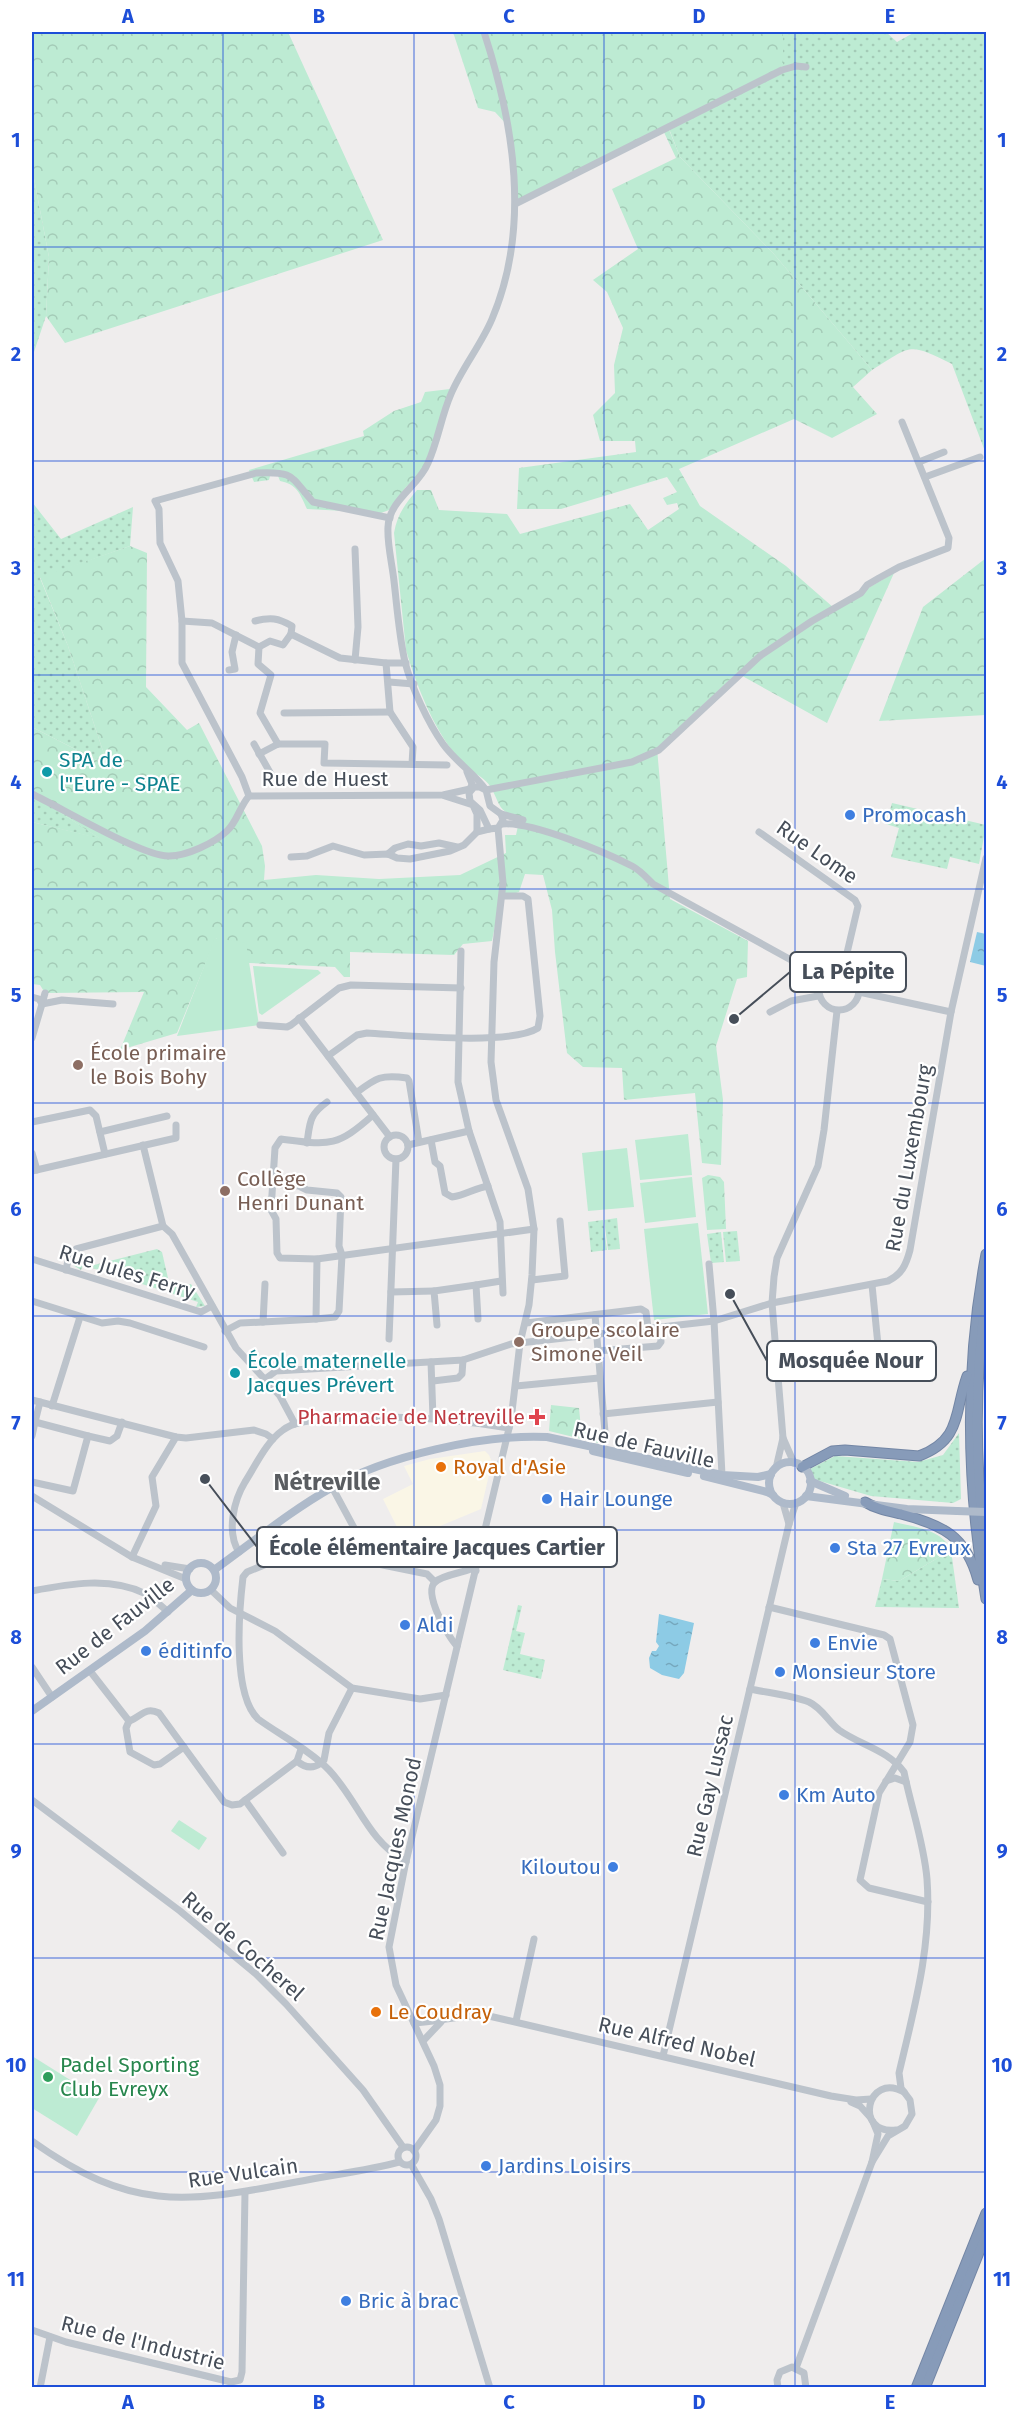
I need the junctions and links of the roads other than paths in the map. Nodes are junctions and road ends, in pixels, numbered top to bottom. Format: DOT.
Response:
graph roads {
  1 [pos="484,32"];
  2 [pos="806,67"];
  3 [pos="517,203"];
  4 [pos="902,422"];
  5 [pos="944,452"];
  6 [pos="980,457"];
  7 [pos="919,462"];
  8 [pos="926,477"];
  9 [pos="390,518"];
  10 [pos="355,549"];
  11 [pos="182,621"];
  12 [pos="255,621"];
  13 [pos="291,634"];
  14 [pos="236,635"];
  15 [pos="259,647"];
  16 [pos="354,660"];
  17 [pos="386,663"];
  18 [pos="406,663"];
  19 [pos="229,670"];
  20 [pos="388,682"];
  21 [pos="414,684"];
  22 [pos="390,712"];
  23 [pos="284,713"];
  24 [pos="254,744"];
  25 [pos="278,744"];
  26 [pos="259,754"];
  27 [pos="412,764"];
  28 [pos="447,765"];
  29 [pos="464,768"];
  30 [pos="272,776"];
  31 [pos="471,789"];
  32 [pos="486,790"];
  33 [pos="32,794"];
  34 [pos="443,795"];
  35 [pos="249,796"];
  36 [pos="473,805"];
  37 [pos="501,814"];
  38 [pos="500,826"];
  39 [pos="489,829"];
  40 [pos="477,832"];
  41 [pos="547,832"];
  42 [pos="759,832"];
  43 [pos="457,847"];
  44 [pos="388,854"];
  45 [pos="291,857"];
  46 [pos="987,858"];
  47 [pos="502,896"];
  48 [pos="461,951"];
  49 [pos="843,970"];
  50 [pos="822,977"];
  51 [pos="461,988"];
  52 [pos="859,992"];
  53 [pos="45,993"];
  54 [pos="818,996"];
  55 [pos="32,997"];
  56 [pos="42,1004"];
  57 [pos="112,1004"];
  58 [pos="837,1011"];
  59 [pos="770,1012"];
  60 [pos="951,1012"];
  61 [pos="299,1018"];
  62 [pos="260,1025"];
  63 [pos="459,1037"];
  64 [pos="32,1038"];
  65 [pos="492,1038"];
  66 [pos="328,1056"];
  67 [pos="356,1093"];
  68 [pos="327,1102"];
  69 [pos="373,1115"];
  70 [pos="167,1116"];
  71 [pos="32,1122"];
  72 [pos="176,1125"];
  73 [pos="469,1131"];
  74 [pos="100,1132"];
  75 [pos="390,1137"];
  76 [pos="431,1140"];
  77 [pos="419,1142"];
  78 [pos="308,1143"];
  79 [pos="144,1145"];
  80 [pos="408,1145"];
  81 [pos="32,1153"];
  82 [pos="105,1154"];
  83 [pos="396,1159"];
  84 [pos="34,1171"];
  85 [pos="274,1184"];
  86 [pos="488,1186"];
  87 [pos="560,1221"];
  88 [pos="163,1226"];
  89 [pos="534,1229"];
  90 [pos="502,1234"];
  91 [pos="393,1248"];
  92 [pos="987,1254"];
  93 [pos="342,1255"];
  94 [pos="32,1259"];
  95 [pos="317,1259"];
  96 [pos="709,1264"];
  97 [pos="66,1270"];
  98 [pos="532,1280"];
  99 [pos="501,1281"];
  100 [pos="264,1284"];
  101 [pos="476,1285"];
  102 [pos="872,1285"];
  103 [pos="434,1291"];
  104 [pos="391,1292"];
  105 [pos="503,1293"];
  106 [pos="987,1298"];
  107 [pos="32,1301"];
  108 [pos="772,1303"];
  109 [pos="212,1306"];
  110 [pos="595,1315"];
  111 [pos="80,1317"];
  112 [pos="316,1319"];
  113 [pos="478,1319"];
  114 [pos="714,1321"];
  115 [pos="263,1322"];
  116 [pos="526,1323"];
  117 [pos="437,1325"];
  118 [pos="648,1328"];
  119 [pos="660,1328"];
  120 [pos="225,1331"];
  121 [pos="597,1334"];
  122 [pos="389,1339"];
  123 [pos="520,1343"];
  124 [pos="204,1347"];
  125 [pos="597,1351"];
  126 [pos="879,1355"];
  127 [pos="463,1360"];
  128 [pos="431,1362"];
  129 [pos="970,1368"];
  130 [pos="599,1378"];
  131 [pos="265,1379"];
  132 [pos="433,1381"];
  133 [pos="516,1386"];
  134 [pos="32,1400"];
  135 [pos="40,1402"];
  136 [pos="718,1402"];
  137 [pos="52,1406"];
  138 [pos="603,1414"];
  139 [pos="433,1418"];
  140 [pos="35,1422"];
  141 [pos="122,1422"];
  142 [pos="295,1424"];
  143 [pos="509,1428"];
  144 [pos="605,1432"];
  145 [pos="32,1436"];
  146 [pos="88,1436"];
  147 [pos="176,1437"];
  148 [pos="506,1438"];
  149 [pos="783,1438"];
  150 [pos="273,1439"];
  151 [pos="798,1465"];
  152 [pos="773,1471"];
  153 [pos="722,1475"];
  154 [pos="810,1481"];
  155 [pos="32,1482"];
  156 [pos="332,1487"];
  157 [pos="772,1495"];
  158 [pos="32,1496"];
  159 [pos="806,1496"];
  160 [pos="865,1502"];
  161 [pos="783,1503"];
  162 [pos="796,1503"];
  163 [pos="987,1512"];
  164 [pos="789,1524"];
  165 [pos="983,1525"];
  166 [pos="325,1535"];
  167 [pos="987,1536"];
  168 [pos="987,1551"];
  169 [pos="239,1552"];
  170 [pos="132,1557"];
  171 [pos="141,1561"];
  172 [pos="190,1569"];
  173 [pos="214,1570"];
  174 [pos="476,1570"];
  175 [pos="186,1578"];
  176 [pos="435,1582"];
  177 [pos="192,1590"];
  178 [pos="211,1590"];
  179 [pos="32,1591"];
  180 [pos="987,1600"];
  181 [pos="769,1607"];
  182 [pos="168,1612"];
  183 [pos="240,1614"];
  184 [pos="457,1646"];
  185 [pos="32,1667"];
  186 [pos="90,1671"];
  187 [pos="352,1688"];
  188 [pos="750,1689"];
  189 [pos="446,1695"];
  190 [pos="52,1697"];
  191 [pos="32,1712"];
  192 [pos="129,1721"];
  193 [pos="184,1746"];
  194 [pos="301,1749"];
  195 [pos="297,1761"];
  196 [pos="321,1763"];
  197 [pos="898,1764"];
  198 [pos="886,1781"];
  199 [pos="906,1782"];
  200 [pos="32,1800"];
  201 [pos="245,1800"];
  202 [pos="283,1853"];
  203 [pos="406,1862"];
  204 [pos="928,1902"];
  205 [pos="534,1939"];
  206 [pos="516,2021"];
  207 [pos="441,2022"];
  208 [pos="414,2023"];
  209 [pos="423,2042"];
  210 [pos="663,2056"];
  211 [pos="899,2073"];
  212 [pos="885,2089"];
  213 [pos="906,2094"];
  214 [pos="831,2096"];
  215 [pos="871,2099"];
  216 [pos="872,2120"];
  217 [pos="896,2130"];
  218 [pos="32,2141"];
  219 [pos="403,2147"];
  220 [pos="414,2151"];
  221 [pos="399,2162"];
  222 [pos="872,2162"];
  223 [pos="411,2164"];
  224 [pos="245,2192"];
  225 [pos="987,2213"];
  226 [pos="987,2235"];
  227 [pos="32,2330"];
  228 [pos="50,2337"];
  229 [pos="796,2368"];
  230 [pos="40,2388"];
  231 [pos="490,2388"];
  232 [pos="778,2388"];
  233 [pos="806,2388"];
  234 [pos="916,2388"];
  235 [pos="925,2388"];
  1 -- 3 [label="street"];
  2 -- 3 [label="street"];
  3 -- 9 [label="street"];
  4 -- 7 [label="street"];
  5 -- 7 [label="street"];
  6 -- 8 [label="street"];
  7 -- 8 [label="street"];
  8 -- 32 [label="street, Rue de Huest"];
  9 -- 11 [label="street"];
  9 -- 18 [label="street"];
  10 -- 16 [label="street"];
  11 -- 14 [label="street"];
  11 -- 35 [label="street"];
  12 -- 13 [label="street"];
  13 -- 15 [label="street"];
  13 -- 16 [label="street"];
  14 -- 15 [label="street"];
  14 -- 19 [label="street"];
  15 -- 25 [label="street"];
  16 -- 17 [label="street"];
  17 -- 18 [label="street"];
  17 -- 20 [label="street"];
  18 -- 21 [label="street"];
  20 -- 21 [label="street"];
  20 -- 22 [label="street"];
  21 -- 29 [label="street"];
  22 -- 23 [label="street"];
  22 -- 27 [label="street"];
  24 -- 26 [label="street"];
  25 -- 26 [label="street"];
  25 -- 27 [label="street"];
  26 -- 30 [label="street"];
  27 -- 28 [label="street"];
  29 -- 31 [label="street"];
  29 -- 32 [label="street"];
  31 -- 32 [label="street, Rue de Huest"];
  31 -- 34 [label="street, Rue de Huest"];
  31 -- 36 [label="street"];
  32 -- 37 [label="street"];
  33 -- 35 [label="street, Rue de Huest"];
  34 -- 35 [label="street, Rue de Huest"];
  34 -- 36 [label="street, Rue de Huest"];
  36 -- 39 [label="street"];
  36 -- 40 [label="street"];
  37 -- 38 [label="street, Rue Jacques Monod"];
  37 -- 41 [label="street"];
  38 -- 39 [label="street"];
  38 -- 41 [label="street"];
  38 -- 47 [label="street, Rue Jacques Monod"];
  39 -- 40 [label="street"];
  40 -- 43 [label="street"];
  41 -- 50 [label="street"];
  42 -- 49 [label="street, Rue Lome"];
  43 -- 44 [label="street"];
  43 -- 44 [label="street"];
  44 -- 45 [label="street"];
  46 -- 60 [label="street, Rue du Luxembourg"];
  47 -- 65 [label="street, Rue Jacques Monod"];
  47 -- 65 [label="street"];
  48 -- 51 [label="street"];
  49 -- 50 [label="street"];
  49 -- 52 [label="street"];
  50 -- 54 [label="street"];
  51 -- 61 [label="street"];
  51 -- 63 [label="street"];
  52 -- 58 [label="street"];
  52 -- 60 [label="street"];
  53 -- 56 [label="street"];
  54 -- 58 [label="street"];
  54 -- 59 [label="street"];
  55 -- 56 [label="street"];
  56 -- 57 [label="street"];
  56 -- 64 [label="street"];
  58 -- 108 [label="street"];
  60 -- 102 [label="street, Rue du Luxembourg"];
  61 -- 62 [label="street"];
  61 -- 66 [label="street"];
  63 -- 65 [label="street"];
  63 -- 66 [label="street"];
  63 -- 73 [label="street"];
  65 -- 89 [label="street, Rue Jacques Monod"];
  66 -- 67 [label="street"];
  67 -- 69 [label="street"];
  67 -- 77 [label="street"];
  68 -- 78 [label="street"];
  69 -- 75 [label="street"];
  69 -- 78 [label="street"];
  70 -- 74 [label="street"];
  71 -- 74 [label="street"];
  72 -- 79 [label="street"];
  73 -- 76 [label="street"];
  73 -- 86 [label="street"];
  74 -- 82 [label="street"];
  75 -- 80 [label="street"];
  75 -- 83 [label="street"];
  76 -- 77 [label="street"];
  76 -- 86 [label="street"];
  77 -- 80 [label="street"];
  78 -- 85 [label="street"];
  79 -- 82 [label="street"];
  79 -- 88 [label="street"];
  80 -- 83 [label="street"];
  81 -- 84 [label="street"];
  82 -- 84 [label="street"];
  83 -- 91 [label="street"];
  85 -- 93 [label="street"];
  85 -- 95 [label="street"];
  86 -- 90 [label="street"];
  87 -- 98 [label="street"];
  88 -- 97 [label="street"];
  88 -- 109 [label="street"];
  89 -- 90 [label="street"];
  89 -- 98 [label="street, Rue Jacques Monod"];
  90 -- 91 [label="street"];
  90 -- 99 [label="street"];
  91 -- 93 [label="street"];
  91 -- 104 [label="street"];
  92 -- 129 [label="highway"];
  93 -- 95 [label="street"];
  93 -- 112 [label="street"];
  94 -- 97 [label="street, Rue Jules Ferry"];
  95 -- 112 [label="street"];
  96 -- 114 [label="street"];
  97 -- 109 [label="street, Rue Jules Ferry"];
  98 -- 116 [label="street, Rue Jacques Monod"];
  99 -- 101 [label="street"];
  99 -- 105 [label="street"];
  100 -- 115 [label="street"];
  101 -- 103 [label="street"];
  101 -- 113 [label="street"];
  102 -- 108 [label="street, Rue du Luxembourg"];
  102 -- 126 [label="street"];
  103 -- 104 [label="street"];
  103 -- 117 [label="street"];
  104 -- 122 [label="street"];
  106 -- 165 [label="highway"];
  107 -- 111 [label="street"];
  108 -- 114 [label="street, Rue du Luxembourg"];
  108 -- 149 [label="street"];
  109 -- 120 [label="street, Rue Jules Ferry"];
  110 -- 116 [label="street"];
  110 -- 118 [label="street"];
  110 -- 121 [label="street"];
  111 -- 124 [label="street"];
  111 -- 137 [label="street"];
  112 -- 115 [label="street"];
  114 -- 119 [label="street, Rue du Luxembourg"];
  114 -- 136 [label="street"];
  115 -- 120 [label="street"];
  116 -- 123 [label="street, Rue Jacques Monod"];
  118 -- 119 [label="street, Rue du Luxembourg"];
  118 -- 121 [label="street, Rue du Luxembourg"];
  119 -- 125 [label="street"];
  120 -- 131 [label="street, Rue Jules Ferry"];
  121 -- 123 [label="street, Rue du Luxembourg"];
  121 -- 125 [label="street"];
  123 -- 127 [label="street, Rue du Luxembourg"];
  123 -- 133 [label="street, Rue Jacques Monod"];
  125 -- 130 [label="street"];
  127 -- 128 [label="street, Rue du Luxembourg"];
  127 -- 132 [label="street"];
  128 -- 131 [label="street, Rue du Luxembourg"];
  128 -- 132 [label="street"];
  129 -- 151 [label="highway"];
  129 -- 180 [label="highway"];
  130 -- 133 [label="street"];
  130 -- 138 [label="street"];
  131 -- 142 [label="street, Rue Jules Ferry"];
  132 -- 139 [label="street"];
  133 -- 143 [label="street, Rue Jacques Monod"];
  134 -- 135 [label="street"];
  135 -- 137 [label="street"];
  135 -- 140 [label="street"];
  136 -- 138 [label="street"];
  136 -- 153 [label="street"];
  137 -- 141 [label="street"];
  138 -- 144 [label="street"];
  139 -- 142 [label="street"];
  139 -- 143 [label="street"];
  140 -- 145 [label="street"];
  140 -- 146 [label="street"];
  141 -- 146 [label="street"];
  141 -- 147 [label="street"];
  142 -- 150 [label="street"];
  143 -- 148 [label="street, Rue Jacques Monod"];
  146 -- 155 [label="street"];
  147 -- 150 [label="street"];
  147 -- 170 [label="street"];
  148 -- 153 [label="main road, Rue de Fauville"];
  148 -- 156 [label="main road, Rue de Fauville"];
  148 -- 157 [label="main road, Rue de Fauville"];
  148 -- 174 [label="street, Rue Jacques Monod"];
  149 -- 151 [label="street"];
  149 -- 152 [label="street"];
  150 -- 169 [label="street"];
  151 -- 152 [label="main road"];
  151 -- 154 [label="main road"];
  152 -- 153 [label="main road, Rue de Fauville"];
  152 -- 157 [label="main road"];
  154 -- 159 [label="main road"];
  154 -- 160 [label="main road"];
  156 -- 169 [label="main road, Rue de Fauville"];
  156 -- 176 [label="street"];
  157 -- 161 [label="main road"];
  158 -- 170 [label="street"];
  159 -- 160 [label="main road"];
  159 -- 162 [label="main road"];
  160 -- 163 [label="main road, bridge"];
  160 -- 180 [label="highway"];
  161 -- 162 [label="main road"];
  161 -- 164 [label="street, Rue Gay Lussac"];
  162 -- 164 [label="street, Rue Gay Lussac"];
  164 -- 181 [label="street, Rue Gay Lussac"];
  165 -- 167 [label="highway"];
  165 -- 168 [label="highway"];
  166 -- 183 [label="street"];
  169 -- 173 [label="main road, Rue de Fauville"];
  170 -- 171 [label="street"];
  171 -- 172 [label="street"];
  171 -- 175 [label="street"];
  172 -- 173 [label="main road"];
  172 -- 175 [label="main road"];
  173 -- 178 [label="main road"];
  174 -- 176 [label="street"];
  174 -- 184 [label="street, Rue Jacques Monod"];
  175 -- 177 [label="main road"];
  176 -- 184 [label="street"];
  177 -- 178 [label="main road"];
  177 -- 182 [label="main road, Rue de Fauville"];
  178 -- 183 [label="street"];
  179 -- 182 [label="street"];
  181 -- 188 [label="street, Rue Gay Lussac"];
  181 -- 197 [label="street"];
  182 -- 186 [label="main road, Rue de Fauville"];
  183 -- 187 [label="street"];
  183 -- 194 [label="street"];
  184 -- 189 [label="street, Rue Jacques Monod"];
  185 -- 190 [label="street"];
  186 -- 190 [label="main road, Rue de Fauville"];
  186 -- 192 [label="street"];
  187 -- 189 [label="street"];
  187 -- 196 [label="street"];
  188 -- 197 [label="street"];
  188 -- 210 [label="street, Rue Gay Lussac"];
  189 -- 203 [label="street, Rue Jacques Monod"];
  190 -- 191 [label="main road, Rue de Fauville"];
  192 -- 193 [label="street"];
  192 -- 193 [label="street"];
  193 -- 201 [label="street"];
  194 -- 195 [label="street"];
  194 -- 196 [label="street"];
  195 -- 196 [label="street"];
  195 -- 201 [label="street"];
  196 -- 203 [label="street"];
  197 -- 198 [label="street"];
  197 -- 199 [label="street"];
  198 -- 199 [label="street"];
  198 -- 204 [label="street"];
  199 -- 204 [label="street"];
  200 -- 219 [label="street, Rue de Cocherel"];
  201 -- 202 [label="street"];
  203 -- 208 [label="street, Rue Jacques Monod"];
  204 -- 211 [label="street"];
  205 -- 206 [label="street"];
  206 -- 207 [label="street, Rue Alfred Nobel"];
  206 -- 210 [label="street, Rue Alfred Nobel"];
  207 -- 208 [label="street, Rue Alfred Nobel"];
  207 -- 209 [label="street"];
  208 -- 209 [label="street, Rue Jacques Monod"];
  209 -- 220 [label="street, Rue Jacques Monod"];
  210 -- 214 [label="street, Rue Alfred Nobel"];
  211 -- 212 [label="street"];
  211 -- 213 [label="street"];
  212 -- 213 [label="street"];
  212 -- 215 [label="street"];
  213 -- 217 [label="street"];
  214 -- 215 [label="street, Rue Alfred Nobel"];
  214 -- 216 [label="street, Rue Alfred Nobel"];
  215 -- 216 [label="street"];
  216 -- 217 [label="street"];
  216 -- 222 [label="street"];
  217 -- 222 [label="street"];
  218 -- 224 [label="street, Rue Vulcain"];
  219 -- 220 [label="street"];
  219 -- 221 [label="street"];
  220 -- 223 [label="street"];
  221 -- 223 [label="street"];
  221 -- 224 [label="street, Rue Vulcain"];
  222 -- 229 [label="street"];
  223 -- 231 [label="street"];
  224 -- 228 [label="street, Rue de l'Industrie"];
  225 -- 234 [label="highway"];
  226 -- 235 [label="highway"];
  227 -- 228 [label="street, Rue de l'Industrie"];
  228 -- 230 [label="street"];
  229 -- 232 [label="street"];
  229 -- 233 [label="street"];
}
